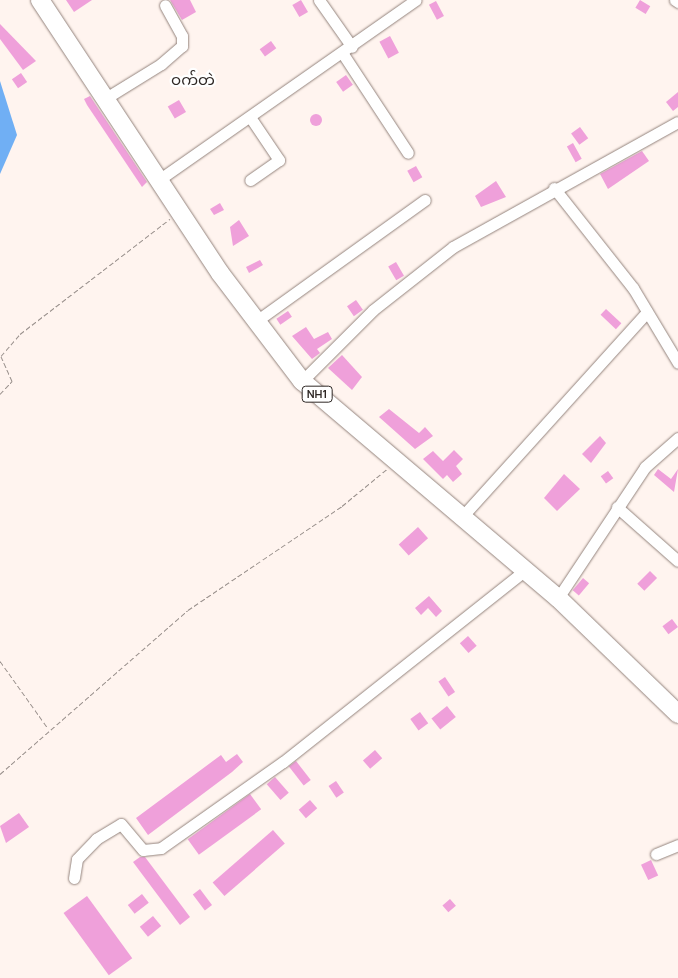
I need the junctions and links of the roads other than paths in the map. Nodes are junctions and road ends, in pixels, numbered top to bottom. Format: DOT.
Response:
graph roads {
  1 [pos="40,0"];
  2 [pos="320,0"];
  3 [pos="416,0"];
  4 [pos="675,0"];
  5 [pos="678,2"];
  6 [pos="165,4"];
  7 [pos="348,50"];
  8 [pos="106,98"];
  9 [pos="250,117"];
  10 [pos="678,122"];
  11 [pos="408,152"];
  12 [pos="160,179"];
  13 [pos="250,180"];
  14 [pos="554,188"];
  15 [pos="425,200"];
  16 [pos="647,312"];
  17 [pos="255,322"];
  18 [pos="678,363"];
  19 [pos="302,380"];
  20 [pos="678,438"];
  21 [pos="617,508"];
  22 [pos="460,518"];
  23 [pos="678,561"];
  24 [pos="525,570"];
  25 [pos="558,598"];
  26 [pos="678,714"];
  27 [pos="678,845"];
  28 [pos="656,854"];
  29 [pos="74,878"];
  1 -- 8 [label="highway, NH1"];
  2 -- 7 [label="street"];
  3 -- 7 [label="street"];
  4 -- 5 [label="street"];
  6 -- 8 [label="street"];
  7 -- 9 [label="street"];
  7 -- 11 [label="street"];
  8 -- 12 [label="highway, NH1"];
  9 -- 12 [label="street"];
  9 -- 13 [label="street"];
  10 -- 14 [label="street"];
  12 -- 17 [label="highway, NH1"];
  14 -- 16 [label="street"];
  14 -- 19 [label="street"];
  15 -- 17 [label="street"];
  16 -- 18 [label="street"];
  16 -- 22 [label="street"];
  17 -- 19 [label="highway, NH1"];
  19 -- 22 [label="highway, NH1"];
  20 -- 21 [label="street"];
  21 -- 23 [label="street"];
  21 -- 25 [label="street"];
  22 -- 24 [label="highway, NH1"];
  24 -- 25 [label="highway, NH1"];
  24 -- 29 [label="street"];
  25 -- 26 [label="highway, NH1"];
  27 -- 28 [label="street"];
}
